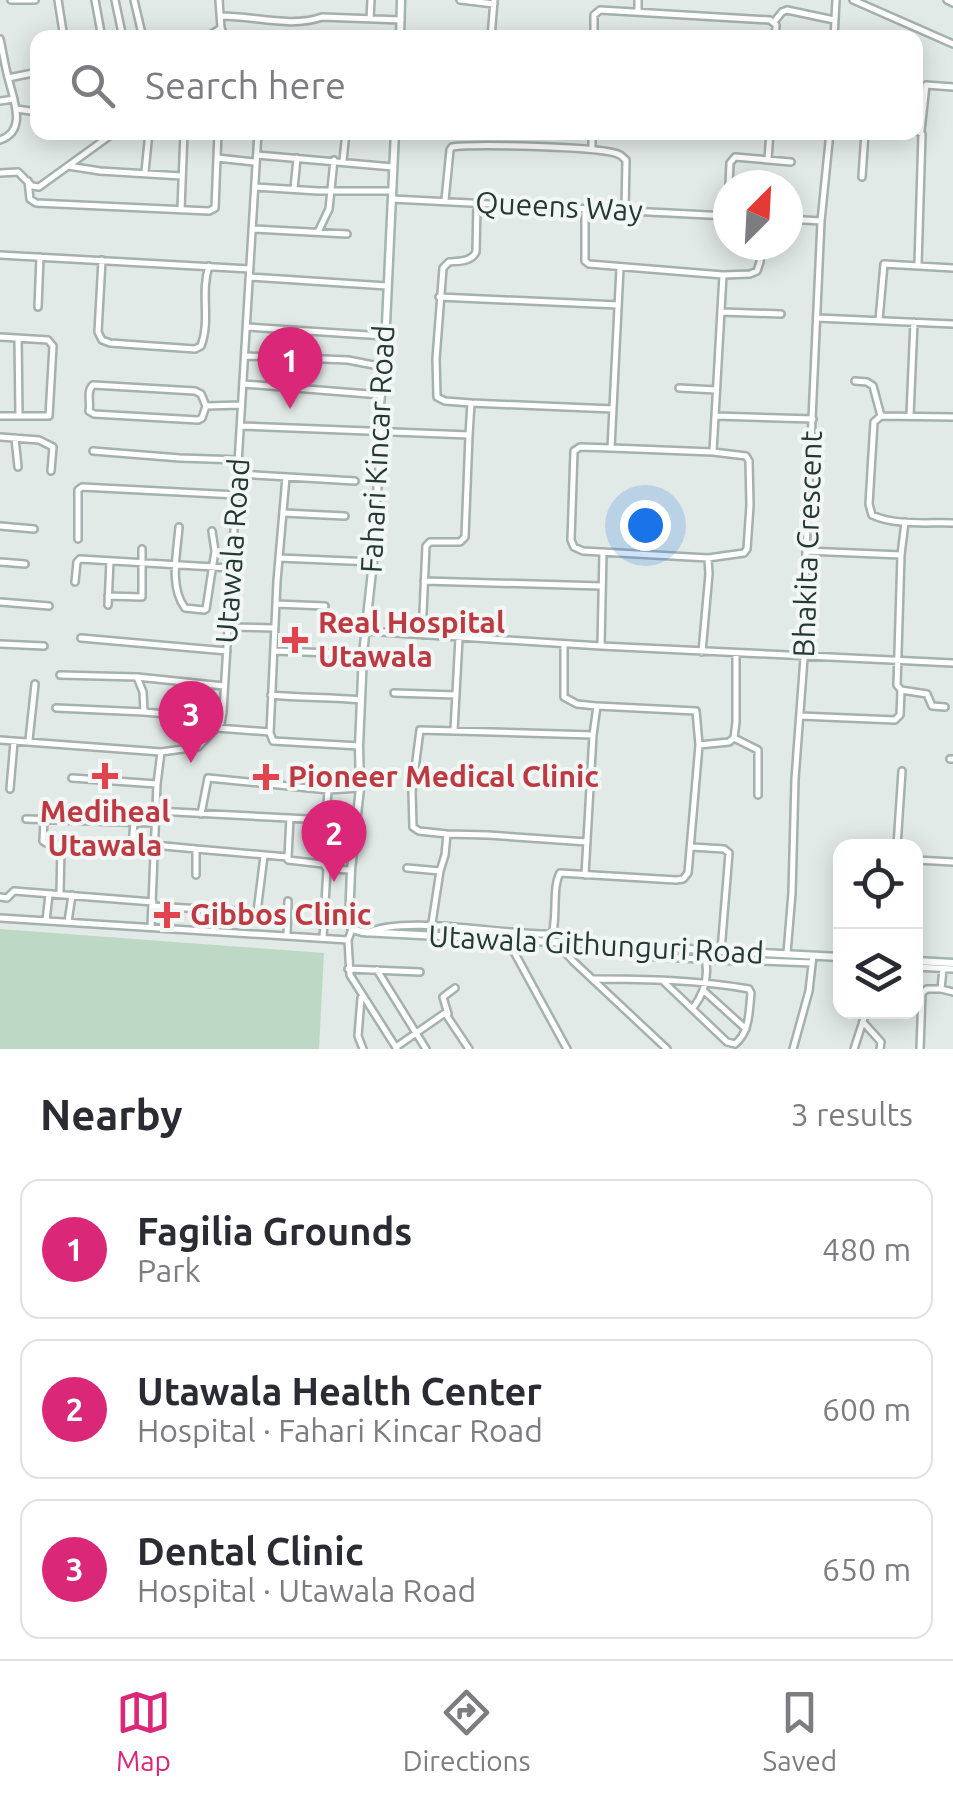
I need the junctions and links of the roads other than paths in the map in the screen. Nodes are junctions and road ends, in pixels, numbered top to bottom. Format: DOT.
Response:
graph roads {
  1 [pos="11,0"];
  2 [pos="35,0"];
  3 [pos="58,0"];
  4 [pos="95,0"];
  5 [pos="116,0"];
  6 [pos="134,0"];
  7 [pos="219,0"];
  8 [pos="371,0"];
  9 [pos="401,0"];
  10 [pos="460,0"];
  11 [pos="638,0"];
  12 [pos="836,0"];
  13 [pos="853,0"];
  14 [pos="494,2"];
  15 [pos="638,12"];
  16 [pos="222,16"];
  17 [pos="370,19"];
  18 [pos="401,20"];
  19 [pos="834,20"];
  20 [pos="774,22"];
  21 [pos="221,28"];
  22 [pos="63,30"];
  23 [pos="101,30"];
  24 [pos="122,30"];
  25 [pos="141,30"];
  26 [pos="218,30"];
  27 [pos="400,30"];
  28 [pos="492,30"];
  29 [pos="595,30"];
  30 [pos="775,30"];
  31 [pos="834,30"];
  32 [pos="921,30"];
  33 [pos="923,31"];
  34 [pos="0,39"];
  35 [pos="953,44"];
  36 [pos="3,63"];
  37 [pos="30,74"];
  38 [pos="8,78"];
  39 [pos="953,87"];
  40 [pos="14,99"];
  41 [pos="0,102"];
  42 [pos="923,102"];
  43 [pos="16,108"];
  44 [pos="30,111"];
  45 [pos="0,140"];
  46 [pos="104,140"];
  47 [pos="147,140"];
  48 [pos="183,140"];
  49 [pos="218,140"];
  50 [pos="257,140"];
  51 [pos="345,140"];
  52 [pos="395,140"];
  53 [pos="486,140"];
  54 [pos="592,140"];
  55 [pos="769,140"];
  56 [pos="829,140"];
  57 [pos="864,140"];
  58 [pos="918,140"];
  59 [pos="486,146"];
  60 [pos="592,150"];
  61 [pos="218,158"];
  62 [pos="256,158"];
  63 [pos="296,158"];
  64 [pos="768,159"];
  65 [pos="334,160"];
  66 [pos="343,161"];
  67 [pos="791,162"];
  68 [pos="68,166"];
  69 [pos="393,166"];
  70 [pos="730,170"];
  71 [pos="0,172"];
  72 [pos="145,172"];
  73 [pos="181,176"];
  74 [pos="862,177"];
  75 [pos="28,181"];
  76 [pos="255,187"];
  77 [pos="294,189"];
  78 [pos="330,191"];
  79 [pos="391,195"];
  80 [pos="445,200"];
  81 [pos="477,203"];
  82 [pos="180,210"];
  83 [pos="586,210"];
  84 [pos="625,210"];
  85 [pos="713,215"];
  86 [pos="803,220"];
  87 [pos="821,221"];
  88 [pos="253,228"];
  89 [pos="318,232"];
  90 [pos="347,234"];
  91 [pos="0,255"];
  92 [pos="40,257"];
  93 [pos="102,260"];
  94 [pos="760,260"];
  95 [pos="918,264"];
  96 [pos="209,266"];
  97 [pos="250,268"];
  98 [pos="620,268"];
  99 [pos="953,268"];
  100 [pos="724,275"];
  101 [pos="250,277"];
  102 [pos="386,286"];
  103 [pos="440,296"];
  104 [pos="618,306"];
  105 [pos="38,308"];
  106 [pos="722,312"];
  107 [pos="781,314"];
  108 [pos="817,318"];
  109 [pos="879,320"];
  110 [pos="914,322"];
  111 [pos="953,324"];
  112 [pos="247,327"];
  113 [pos="384,336"];
  114 [pos="0,337"];
  115 [pos="18,338"];
  116 [pos="246,356"];
  117 [pos="384,368"];
  118 [pos="855,381"];
  119 [pos="244,384"];
  120 [pos="679,388"];
  121 [pos="717,390"];
  122 [pos="381,395"];
  123 [pos="471,403"];
  124 [pos="241,405"];
  125 [pos="206,406"];
  126 [pos="613,409"];
  127 [pos="19,415"];
  128 [pos="910,415"];
  129 [pos="0,416"];
  130 [pos="716,416"];
  131 [pos="881,416"];
  132 [pos="953,417"];
  133 [pos="812,419"];
  134 [pos="241,426"];
  135 [pos="376,432"];
  136 [pos="470,435"];
  137 [pos="0,437"];
  138 [pos="15,438"];
  139 [pos="611,448"];
  140 [pos="93,452"];
  141 [pos="713,452"];
  142 [pos="240,460"];
  143 [pos="18,467"];
  144 [pos="51,471"];
  145 [pos="239,474"];
  146 [pos="286,477"];
  147 [pos="355,480"];
  148 [pos="237,495"];
  149 [pos="283,513"];
  150 [pos="345,516"];
  151 [pos="905,522"];
  152 [pos="953,522"];
  153 [pos="0,526"];
  154 [pos="179,527"];
  155 [pos="34,529"];
  156 [pos="212,531"];
  157 [pos="78,539"];
  158 [pos="142,548"];
  159 [pos="603,552"];
  160 [pos="806,552"];
  161 [pos="901,556"];
  162 [pos="279,558"];
  163 [pos="708,558"];
  164 [pos="110,561"];
  165 [pos="0,562"];
  166 [pos="373,562"];
  167 [pos="141,563"];
  168 [pos="25,564"];
  169 [pos="174,565"];
  170 [pos="211,568"];
  171 [pos="230,568"];
  172 [pos="424,581"];
  173 [pos="75,582"];
  174 [pos="601,586"];
  175 [pos="108,596"];
  176 [pos="0,602"];
  177 [pos="276,604"];
  178 [pos="108,605"];
  179 [pos="49,606"];
  180 [pos="324,606"];
  181 [pos="228,628"];
  182 [pos="275,628"];
  183 [pos="365,631"];
  184 [pos="422,635"];
  185 [pos="459,637"];
  186 [pos="81,638"];
  187 [pos="0,644"];
  188 [pos="564,645"];
  189 [pos="44,646"];
  190 [pos="602,646"];
  191 [pos="227,651"];
  192 [pos="274,651"];
  193 [pos="702,652"];
  194 [pos="363,654"];
  195 [pos="736,654"];
  196 [pos="804,658"];
  197 [pos="898,660"];
  198 [pos="953,663"];
  199 [pos="60,674"];
  200 [pos="137,677"];
  201 [pos="35,684"];
  202 [pos="224,686"];
  203 [pos="900,690"];
  204 [pos="394,693"];
  205 [pos="272,695"];
  206 [pos="456,695"];
  207 [pos="361,700"];
  208 [pos="597,706"];
  209 [pos="945,707"];
  210 [pos="56,708"];
  211 [pos="144,712"];
  212 [pos="800,716"];
  213 [pos="222,718"];
  214 [pos="217,728"];
  215 [pos="454,730"];
  216 [pos="270,732"];
  217 [pos="593,735"];
  218 [pos="734,738"];
  219 [pos="0,740"];
  220 [pos="14,741"];
  221 [pos="29,741"];
  222 [pos="359,746"];
  223 [pos="699,746"];
  224 [pos="160,752"];
  225 [pos="902,770"];
  226 [pos="72,778"];
  227 [pos="157,784"];
  228 [pos="360,788"];
  229 [pos="10,789"];
  230 [pos="328,790"];
  231 [pos="758,795"];
  232 [pos="156,810"];
  233 [pos="201,814"];
  234 [pos="290,818"];
  235 [pos="26,820"];
  236 [pos="44,820"];
  237 [pos="327,820"];
  238 [pos="134,823"];
  239 [pos="156,824"];
  240 [pos="447,834"];
  241 [pos="898,839"];
  242 [pos="587,842"];
  243 [pos="61,844"];
  244 [pos="154,845"];
  245 [pos="690,847"];
  246 [pos="196,850"];
  247 [pos="264,856"];
  248 [pos="288,860"];
  249 [pos="923,860"];
  250 [pos="953,862"];
  251 [pos="325,866"];
  252 [pos="407,868"];
  253 [pos="351,870"];
  254 [pos="440,871"];
  255 [pos="196,875"];
  256 [pos="585,875"];
  257 [pos="48,894"];
  258 [pos="60,894"];
  259 [pos="72,895"];
  260 [pos="0,897"];
  261 [pos="288,901"];
  262 [pos="152,904"];
  263 [pos="257,912"];
  264 [pos="287,914"];
  265 [pos="0,918"];
  266 [pos="46,921"];
  267 [pos="68,922"];
  268 [pos="432,926"];
  269 [pos="151,927"];
  270 [pos="352,929"];
  271 [pos="403,931"];
  272 [pos="287,934"];
  273 [pos="490,934"];
  274 [pos="430,936"];
  275 [pos="323,938"];
  276 [pos="533,938"];
  277 [pos="553,939"];
  278 [pos="348,940"];
  279 [pos="506,940"];
  280 [pos="703,950"];
  281 [pos="720,951"];
  282 [pos="672,953"];
  283 [pos="786,955"];
  284 [pos="741,956"];
  285 [pos="833,958"];
  286 [pos="707,960"];
  287 [pos="812,960"];
  288 [pos="923,964"];
  289 [pos="923,965"];
  290 [pos="953,966"];
  291 [pos="348,969"];
  292 [pos="943,969"];
  293 [pos="377,970"];
  294 [pos="420,972"];
  295 [pos="594,979"];
  296 [pos="663,981"];
  297 [pos="455,988"];
  298 [pos="705,988"];
  299 [pos="941,989"];
  300 [pos="953,992"];
  301 [pos="362,994"];
  302 [pos="692,1009"];
  303 [pos="448,1014"];
  304 [pos="864,1019"];
  305 [pos="863,1022"];
  306 [pos="746,1029"];
  307 [pos="416,1033"];
  308 [pos="730,1047"];
  309 [pos="396,1048"];
  310 [pos="362,1049"];
  311 [pos="426,1049"];
  312 [pos="470,1049"];
  313 [pos="568,1049"];
  314 [pos="667,1049"];
  315 [pos="793,1049"];
  316 [pos="854,1049"];
  317 [pos="880,1049"];
  318 [pos="920,1049"];
  1 -- 2 [label="street"];
  3 -- 22 [label="street"];
  4 -- 23 [label="street"];
  5 -- 24 [label="street"];
  6 -- 25 [label="street"];
  7 -- 16 [label="street"];
  8 -- 17 [label="street"];
  9 -- 18 [label="street"];
  10 -- 14 [label="street"];
  11 -- 15 [label="street"];
  12 -- 19 [label="street"];
  13 -- 32 [label="street"];
  14 -- 28 [label="street"];
  15 -- 20 [label="street"];
  15 -- 29 [label="street"];
  16 -- 17 [label="street"];
  16 -- 21 [label="street"];
  17 -- 18 [label="street"];
  18 -- 27 [label="street"];
  19 -- 20 [label="street"];
  19 -- 31 [label="street"];
  20 -- 30 [label="street"];
  21 -- 26 [label="street"];
  33 -- 35 [label="street"];
  34 -- 36 [label="street"];
  36 -- 38 [label="street"];
  37 -- 38 [label="street"];
  38 -- 40 [label="street"];
  39 -- 42 [label="street"];
  40 -- 41 [label="street"];
  40 -- 43 [label="street"];
  43 -- 44 [label="street"];
  43 -- 45 [label="street"];
  46 -- 68 [label="street"];
  47 -- 72 [label="street"];
  48 -- 73 [label="street"];
  49 -- 61 [label="street"];
  50 -- 62 [label="street, Utawala Road"];
  51 -- 66 [label="street"];
  52 -- 69 [label="street, Fahari Kincar Road"];
  53 -- 59 [label="street"];
  54 -- 60 [label="street"];
  55 -- 64 [label="street"];
  56 -- 87 [label="street, Bhakita Crescent"];
  57 -- 74 [label="street"];
  58 -- 95 [label="street"];
  59 -- 60 [label="street"];
  59 -- 80 [label="street"];
  60 -- 84 [label="street"];
  61 -- 62 [label="street"];
  61 -- 82 [label="street"];
  62 -- 63 [label="street"];
  62 -- 76 [label="street, Utawala Road"];
  63 -- 65 [label="street"];
  63 -- 77 [label="street"];
  64 -- 67 [label="street"];
  64 -- 70 [label="street"];
  65 -- 66 [label="street"];
  65 -- 78 [label="street"];
  66 -- 69 [label="street"];
  68 -- 72 [label="street"];
  68 -- 75 [label="street"];
  69 -- 79 [label="street, Fahari Kincar Road"];
  71 -- 75 [label="street"];
  72 -- 73 [label="street"];
  73 -- 82 [label="street"];
  75 -- 82 [label="street"];
  76 -- 77 [label="street, Queens Way"];
  76 -- 88 [label="street, Utawala Road"];
  77 -- 78 [label="street, Queens Way"];
  78 -- 79 [label="street, Queens Way"];
  78 -- 89 [label="street"];
  79 -- 80 [label="street, Queens Way"];
  79 -- 102 [label="street, Fahari Kincar Road"];
  80 -- 81 [label="street, Queens Way"];
  81 -- 83 [label="street, Queens Way"];
  81 -- 103 [label="street"];
  83 -- 84 [label="street, Queens Way"];
  83 -- 98 [label="street"];
  84 -- 85 [label="street, Queens Way"];
  86 -- 87 [label="street"];
  87 -- 108 [label="street, Bhakita Crescent"];
  88 -- 89 [label="street"];
  88 -- 97 [label="street, Utawala Road"];
  89 -- 90 [label="street"];
  91 -- 92 [label="street"];
  92 -- 93 [label="street"];
  92 -- 105 [label="street"];
  93 -- 96 [label="street"];
  93 -- 96 [label="street"];
  94 -- 100 [label="street"];
  95 -- 99 [label="street"];
  95 -- 109 [label="street"];
  96 -- 97 [label="street"];
  97 -- 101 [label="street, Utawala Road"];
  98 -- 100 [label="street"];
  98 -- 104 [label="street"];
  100 -- 106 [label="street"];
  101 -- 102 [label="street"];
  101 -- 112 [label="street, Utawala Road"];
  102 -- 113 [label="street, Fahari Kincar Road"];
  103 -- 104 [label="street"];
  103 -- 123 [label="street"];
  104 -- 126 [label="street"];
  106 -- 107 [label="street"];
  106 -- 121 [label="street"];
  108 -- 109 [label="street"];
  108 -- 133 [label="street, Bhakita Crescent"];
  109 -- 110 [label="street"];
  110 -- 111 [label="street"];
  110 -- 128 [label="street"];
  112 -- 113 [label="street"];
  112 -- 116 [label="street, Utawala Road"];
  113 -- 117 [label="street, Fahari Kincar Road"];
  114 -- 115 [label="street"];
  115 -- 127 [label="street"];
  115 -- 127 [label="street"];
  116 -- 117 [label="street"];
  116 -- 119 [label="street, Utawala Road"];
  117 -- 122 [label="street, Fahari Kincar Road"];
  118 -- 131 [label="street"];
  119 -- 122 [label="street"];
  119 -- 124 [label="street, Utawala Road"];
  120 -- 121 [label="street"];
  121 -- 130 [label="street"];
  122 -- 135 [label="street, Fahari Kincar Road"];
  123 -- 126 [label="street"];
  123 -- 136 [label="street"];
  124 -- 125 [label="street"];
  124 -- 134 [label="street, Utawala Road"];
  125 -- 125 [label="street"];
  126 -- 139 [label="street"];
  127 -- 129 [label="street"];
  128 -- 131 [label="street"];
  128 -- 132 [label="street"];
  130 -- 133 [label="street"];
  130 -- 141 [label="street"];
  131 -- 151 [label="street"];
  133 -- 160 [label="street, Bhakita Crescent"];
  134 -- 135 [label="street"];
  134 -- 142 [label="street, Utawala Road"];
  135 -- 136 [label="street"];
  135 -- 166 [label="street, Fahari Kincar Road"];
  136 -- 172 [label="street"];
  137 -- 138 [label="street"];
  138 -- 143 [label="street"];
  138 -- 144 [label="street"];
  139 -- 141 [label="street"];
  139 -- 159 [label="street"];
  140 -- 142 [label="street"];
  141 -- 163 [label="street"];
  142 -- 145 [label="street, Utawala Road"];
  145 -- 146 [label="street"];
  145 -- 148 [label="street, Utawala Road"];
  146 -- 147 [label="street"];
  146 -- 149 [label="street"];
  148 -- 157 [label="street"];
  148 -- 171 [label="street, Utawala Road"];
  149 -- 150 [label="street"];
  149 -- 162 [label="street"];
  151 -- 152 [label="street"];
  151 -- 161 [label="street"];
  153 -- 155 [label="street"];
  154 -- 169 [label="street"];
  156 -- 170 [label="street"];
  158 -- 167 [label="street"];
  159 -- 163 [label="street"];
  159 -- 174 [label="street"];
  160 -- 161 [label="street"];
  160 -- 196 [label="street, Bhakita Crescent"];
  161 -- 197 [label="street"];
  162 -- 166 [label="street"];
  162 -- 177 [label="street"];
  163 -- 193 [label="street"];
  164 -- 167 [label="street"];
  164 -- 173 [label="street"];
  164 -- 175 [label="street"];
  165 -- 168 [label="street"];
  166 -- 183 [label="street, Fahari Kincar Road"];
  167 -- 169 [label="street"];
  167 -- 175 [label="street"];
  169 -- 170 [label="street"];
  169 -- 170 [label="street"];
  170 -- 171 [label="street"];
  171 -- 181 [label="street, Utawala Road"];
  172 -- 174 [label="street"];
  172 -- 184 [label="street"];
  174 -- 190 [label="street"];
  175 -- 178 [label="street"];
  176 -- 179 [label="street"];
  177 -- 180 [label="street"];
  177 -- 182 [label="street"];
  181 -- 182 [label="street"];
  181 -- 191 [label="street, Utawala Road"];
  182 -- 192 [label="street"];
  183 -- 184 [label="street"];
  183 -- 194 [label="street, Fahari Kincar Road"];
  184 -- 185 [label="street"];
  185 -- 188 [label="street"];
  185 -- 206 [label="street"];
  186 -- 191 [label="street"];
  187 -- 189 [label="street"];
  188 -- 190 [label="street"];
  188 -- 208 [label="street"];
  190 -- 193 [label="street"];
  191 -- 202 [label="street, Utawala Road"];
  192 -- 194 [label="street"];
  192 -- 205 [label="street"];
  193 -- 195 [label="street"];
  194 -- 207 [label="street, Fahari Kincar Road"];
  195 -- 196 [label="street"];
  195 -- 218 [label="street"];
  196 -- 197 [label="street"];
  196 -- 212 [label="street, Bhakita Crescent"];
  197 -- 198 [label="street"];
  197 -- 203 [label="street"];
  199 -- 200 [label="street"];
  200 -- 202 [label="street"];
  200 -- 211 [label="street"];
  201 -- 221 [label="street"];
  202 -- 213 [label="street, Utawala Road"];
  203 -- 209 [label="street"];
  203 -- 212 [label="street"];
  204 -- 206 [label="street"];
  205 -- 207 [label="street"];
  205 -- 216 [label="street"];
  206 -- 215 [label="street"];
  207 -- 222 [label="street, Fahari Kincar Road"];
  208 -- 217 [label="street"];
  208 -- 223 [label="street"];
  210 -- 211 [label="street"];
  211 -- 213 [label="street"];
  212 -- 283 [label="street, Bhakita Crescent"];
  213 -- 214 [label="street, Utawala Road"];
  214 -- 216 [label="street"];
  214 -- 224 [label="street"];
  215 -- 217 [label="street"];
  215 -- 240 [label="street"];
  216 -- 222 [label="street"];
  217 -- 242 [label="street"];
  218 -- 223 [label="street"];
  218 -- 231 [label="street"];
  219 -- 220 [label="street"];
  220 -- 221 [label="street"];
  220 -- 229 [label="street"];
  221 -- 224 [label="street"];
  222 -- 228 [label="street, Fahari Kincar Road"];
  223 -- 245 [label="street"];
  224 -- 227 [label="street"];
  225 -- 241 [label="street"];
  226 -- 227 [label="street"];
  227 -- 232 [label="street"];
  228 -- 230 [label="street"];
  228 -- 253 [label="street, Fahari Kincar Road"];
  230 -- 233 [label="street"];
  230 -- 237 [label="street"];
  232 -- 233 [label="street"];
  232 -- 239 [label="street"];
  233 -- 234 [label="street"];
  234 -- 237 [label="street"];
  234 -- 248 [label="street"];
  235 -- 236 [label="street"];
  236 -- 238 [label="street"];
  236 -- 243 [label="street"];
  237 -- 251 [label="street"];
  238 -- 239 [label="street"];
  238 -- 243 [label="street"];
  239 -- 244 [label="street"];
  240 -- 242 [label="street"];
  240 -- 254 [label="street"];
  242 -- 256 [label="street"];
  243 -- 258 [label="street"];
  244 -- 246 [label="street"];
  244 -- 262 [label="street"];
  245 -- 256 [label="street"];
  245 -- 281 [label="street"];
  246 -- 247 [label="street"];
  246 -- 255 [label="street"];
  247 -- 248 [label="street"];
  247 -- 263 [label="street"];
  248 -- 251 [label="street"];
  249 -- 250 [label="street"];
  251 -- 253 [label="street"];
  251 -- 275 [label="street"];
  252 -- 254 [label="street"];
  253 -- 270 [label="street, Fahari Kincar Road"];
  254 -- 268 [label="street"];
  256 -- 277 [label="street"];
  257 -- 258 [label="street"];
  257 -- 260 [label="street"];
  257 -- 266 [label="street"];
  258 -- 259 [label="street"];
  259 -- 262 [label="street"];
  259 -- 267 [label="street"];
  261 -- 264 [label="street"];
  262 -- 263 [label="street"];
  262 -- 269 [label="street"];
  263 -- 264 [label="street"];
  264 -- 272 [label="street"];
  265 -- 266 [label="street"];
  266 -- 267 [label="street"];
  267 -- 269 [label="street"];
  268 -- 271 [label="street"];
  268 -- 273 [label="street"];
  268 -- 274 [label="street"];
  269 -- 272 [label="street"];
  270 -- 271 [label="street, Utawala Githunguri Road"];
  270 -- 278 [label="street, Fahari Kincar Road"];
  271 -- 274 [label="street, Utawala Githunguri Road"];
  272 -- 275 [label="street"];
  273 -- 274 [label="street, Utawala Githunguri Road"];
  273 -- 276 [label="street"];
  273 -- 279 [label="street, Utawala Githunguri Road"];
  275 -- 278 [label="street"];
  276 -- 277 [label="street, Utawala Githunguri Road"];
  276 -- 279 [label="street, Utawala Githunguri Road"];
  277 -- 282 [label="street, Utawala Githunguri Road"];
  277 -- 295 [label="street"];
  278 -- 291 [label="street, Fahari Kincar Road"];
  279 -- 313 [label="street"];
  280 -- 281 [label="street, Utawala Githunguri Road"];
  280 -- 282 [label="street, Utawala Githunguri Road"];
  280 -- 286 [label="street"];
  281 -- 284 [label="street, Utawala Githunguri Road"];
  282 -- 286 [label="street"];
  283 -- 284 [label="street, Utawala Githunguri Road"];
  283 -- 287 [label="street, Utawala Githunguri Road"];
  284 -- 286 [label="street"];
  284 -- 287 [label="street"];
  285 -- 287 [label="street, Utawala Githunguri Road"];
  286 -- 298 [label="street"];
  287 -- 315 [label="street"];
  288 -- 290 [label="street"];
  289 -- 292 [label="street"];
  290 -- 292 [label="street"];
  291 -- 293 [label="street"];
  291 -- 301 [label="street, Fahari Kincar Road"];
  292 -- 299 [label="street"];
  293 -- 294 [label="street"];
  293 -- 307 [label="street"];
  295 -- 296 [label="street"];
  295 -- 314 [label="street"];
  296 -- 298 [label="street"];
  296 -- 302 [label="street"];
  297 -- 303 [label="street"];
  298 -- 302 [label="street"];
  298 -- 306 [label="street"];
  298 -- 306 [label="street"];
  299 -- 300 [label="street"];
  299 -- 318 [label="street"];
  301 -- 309 [label="street, Fahari Kincar Road"];
  301 -- 310 [label="street"];
  302 -- 308 [label="street"];
  303 -- 307 [label="street"];
  303 -- 312 [label="street"];
  304 -- 305 [label="street"];
  305 -- 316 [label="street"];
  305 -- 317 [label="street"];
  306 -- 308 [label="street"];
  307 -- 309 [label="street"];
  307 -- 311 [label="street"];
}
